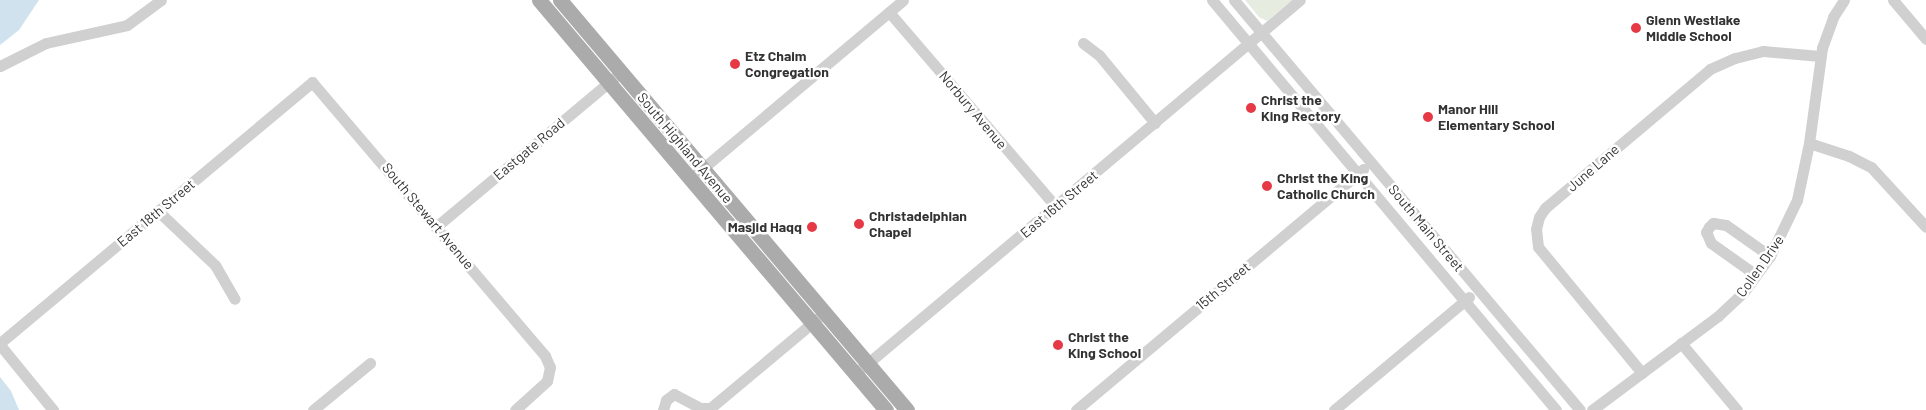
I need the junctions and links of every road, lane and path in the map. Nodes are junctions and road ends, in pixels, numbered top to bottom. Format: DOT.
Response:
graph roads {
  1 [pos="161,0"];
  2 [pos="538,0"];
  3 [pos="560,0"];
  4 [pos="903,0"];
  5 [pos="1212,0"];
  6 [pos="1234,0"];
  7 [pos="1300,0"];
  8 [pos="1844,0"];
  9 [pos="1893,0"];
  10 [pos="889,12"];
  11 [pos="1262,33"];
  12 [pos="1926,39"];
  13 [pos="1084,42"];
  14 [pos="1248,44"];
  15 [pos="1820,56"];
  16 [pos="0,66"];
  17 [pos="621,72"];
  18 [pos="312,82"];
  19 [pos="609,83"];
  20 [pos="1155,123"];
  21 [pos="1809,143"];
  22 [pos="1370,163"];
  23 [pos="702,168"];
  24 [pos="1358,173"];
  25 [pos="690,179"];
  26 [pos="1056,208"];
  27 [pos="158,211"];
  28 [pos="437,226"];
  29 [pos="1926,227"];
  30 [pos="1770,256"];
  31 [pos="1756,275"];
  32 [pos="1477,290"];
  33 [pos="235,299"];
  34 [pos="1465,300"];
  35 [pos="825,312"];
  36 [pos="812,323"];
  37 [pos="0,344"];
  38 [pos="1681,344"];
  39 [pos="370,363"];
  40 [pos="868,363"];
  41 [pos="1642,373"];
  42 [pos="856,374"];
  43 [pos="709,409"];
  44 [pos="53,410"];
  45 [pos="313,410"];
  46 [pos="515,410"];
  47 [pos="663,410"];
  48 [pos="886,410"];
  49 [pos="907,410"];
  50 [pos="1076,410"];
  51 [pos="1334,410"];
  52 [pos="1556,410"];
  53 [pos="1580,410"];
  54 [pos="1592,410"];
  55 [pos="1737,410"];
  1 -- 16 [label="street"];
  2 -- 19 [label="main road, South Highland Avenue"];
  3 -- 17 [label="main road, South Highland Avenue"];
  4 -- 10 [label="street"];
  5 -- 14 [label="street, South Main Street"];
  6 -- 11 [label="street, South Main Street"];
  7 -- 11 [label="street, East 16th Street"];
  8 -- 15 [label="street, Collen Drive"];
  9 -- 12 [label="street"];
  10 -- 23 [label="street"];
  10 -- 26 [label="street, Norbury Avenue"];
  11 -- 14 [label="street, East 16th Street"];
  11 -- 22 [label="street, South Main Street"];
  13 -- 20 [label="street"];
  14 -- 20 [label="street, East 16th Street"];
  14 -- 24 [label="street, South Main Street"];
  15 -- 21 [label="street, Collen Drive"];
  15 -- 41 [label="street, June Lane"];
  17 -- 19 [label="street, Eastgate Road"];
  17 -- 23 [label="main road, South Highland Avenue"];
  18 -- 27 [label="street, East 18th Street"];
  18 -- 28 [label="street, South Stewart Avenue"];
  19 -- 25 [label="main road, South Highland Avenue"];
  19 -- 28 [label="street, Eastgate Road"];
  20 -- 26 [label="street, East 16th Street"];
  21 -- 29 [label="street"];
  21 -- 30 [label="street, Collen Drive"];
  22 -- 24 [label="street, 15th Street"];
  22 -- 32 [label="street, South Main Street"];
  23 -- 25 [label="street"];
  23 -- 35 [label="main road, South Highland Avenue"];
  24 -- 34 [label="street, South Main Street"];
  24 -- 50 [label="street, 15th Street"];
  25 -- 36 [label="main road, South Highland Avenue"];
  26 -- 40 [label="street, East 16th Street"];
  27 -- 33 [label="street"];
  27 -- 37 [label="street, East 18th Street"];
  28 -- 46 [label="street, South Stewart Avenue"];
  30 -- 31 [label="street, Collen Drive"];
  30 -- 31 [label="street"];
  31 -- 38 [label="street, Collen Drive"];
  32 -- 34 [label="street"];
  32 -- 53 [label="street, South Main Street"];
  34 -- 51 [label="street"];
  34 -- 52 [label="street, South Main Street"];
  35 -- 36 [label="street"];
  35 -- 40 [label="main road, South Highland Avenue"];
  36 -- 42 [label="main road, South Highland Avenue"];
  36 -- 43 [label="street"];
  37 -- 44 [label="street"];
  38 -- 41 [label="street, Collen Drive"];
  38 -- 55 [label="street"];
  39 -- 45 [label="street"];
  40 -- 42 [label="street, East 16th Street"];
  40 -- 49 [label="main road, South Highland Avenue"];
  41 -- 54 [label="street, Collen Drive"];
  42 -- 48 [label="main road, South Highland Avenue"];
  43 -- 47 [label="street"];
}
